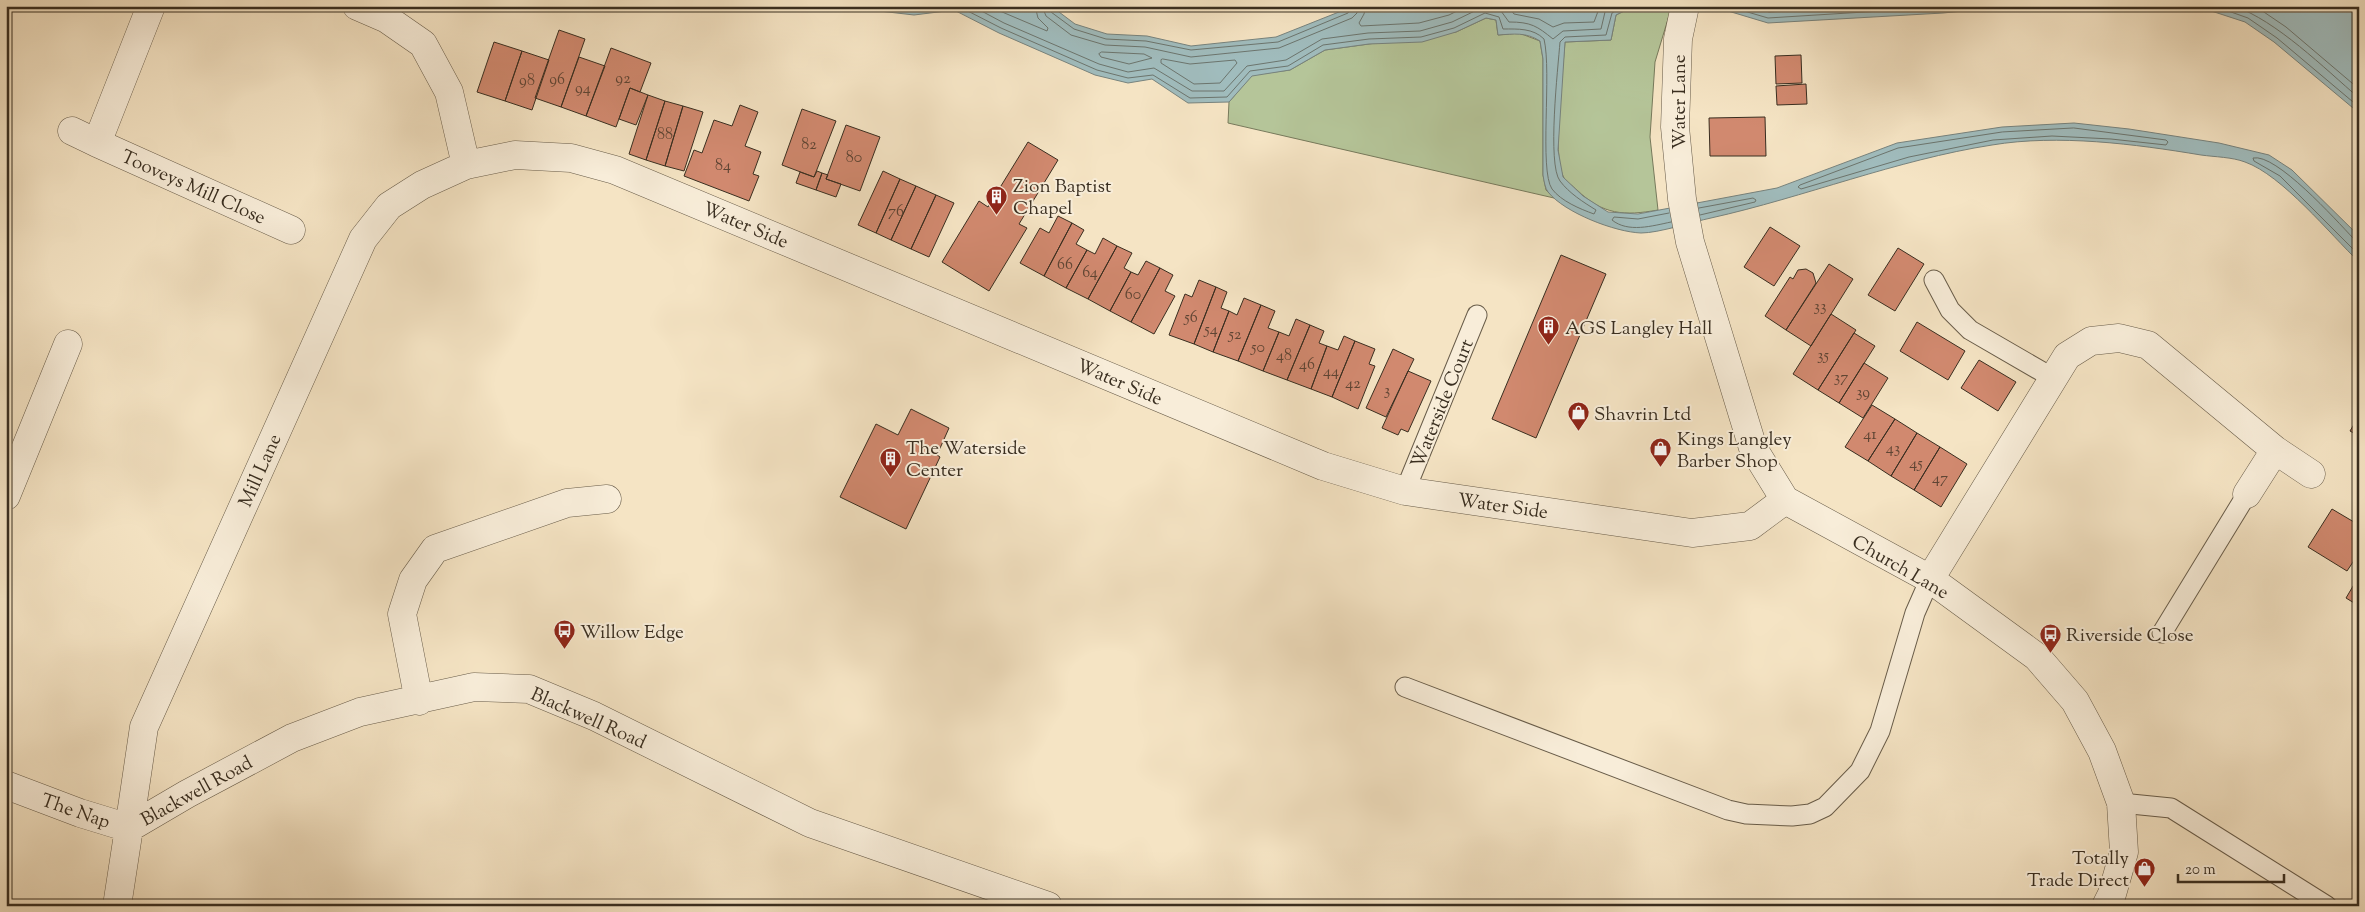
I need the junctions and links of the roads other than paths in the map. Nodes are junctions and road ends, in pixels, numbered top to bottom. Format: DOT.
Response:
graph roads {
  1 [pos="151,6"];
  2 [pos="357,6"];
  3 [pos="1685,6"];
  4 [pos="72,131"];
  5 [pos="97,143"];
  6 [pos="466,165"];
  7 [pos="291,230"];
  8 [pos="1690,242"];
  9 [pos="1934,280"];
  10 [pos="1476,315"];
  11 [pos="68,344"];
  12 [pos="2053,378"];
  13 [pos="2275,450"];
  14 [pos="2311,474"];
  15 [pos="1405,491"];
  16 [pos="2247,494"];
  17 [pos="6,496"];
  18 [pos="607,499"];
  19 [pos="1785,500"];
  20 [pos="1930,579"];
  21 [pos="2162,633"];
  22 [pos="1405,688"];
  23 [pos="418,701"];
  24 [pos="6,785"];
  25 [pos="2121,803"];
  26 [pos="129,828"];
  27 [pos="117,906"];
  28 [pos="1048,906"];
  29 [pos="2106,906"];
  30 [pos="2327,906"];
  1 -- 5 [label="street"];
  2 -- 6 [label="street"];
  3 -- 8 [label="street, Water Lane"];
  4 -- 5 [label="street, Tooveys Mill Close"];
  5 -- 7 [label="street, Tooveys Mill Close"];
  6 -- 15 [label="street, Water Side"];
  6 -- 26 [label="street, Mill Lane"];
  8 -- 19 [label="street, Church Lane"];
  9 -- 12 [label="lane"];
  10 -- 15 [label="lane, Waterside Court"];
  11 -- 17 [label="street"];
  12 -- 13 [label="street"];
  12 -- 20 [label="street"];
  13 -- 14 [label="street"];
  13 -- 16 [label="street"];
  15 -- 19 [label="street, Water Side"];
  16 -- 21 [label="lane"];
  18 -- 23 [label="street"];
  19 -- 20 [label="street, Church Lane"];
  20 -- 22 [label="lane"];
  20 -- 25 [label="street, Church Lane"];
  23 -- 26 [label="street, Blackwell Road"];
  23 -- 28 [label="street, Blackwell Road"];
  24 -- 26 [label="street, The Nap"];
  25 -- 29 [label="street, Church Lane"];
  25 -- 30 [label="lane"];
  26 -- 27 [label="street, The Nap"];
}
